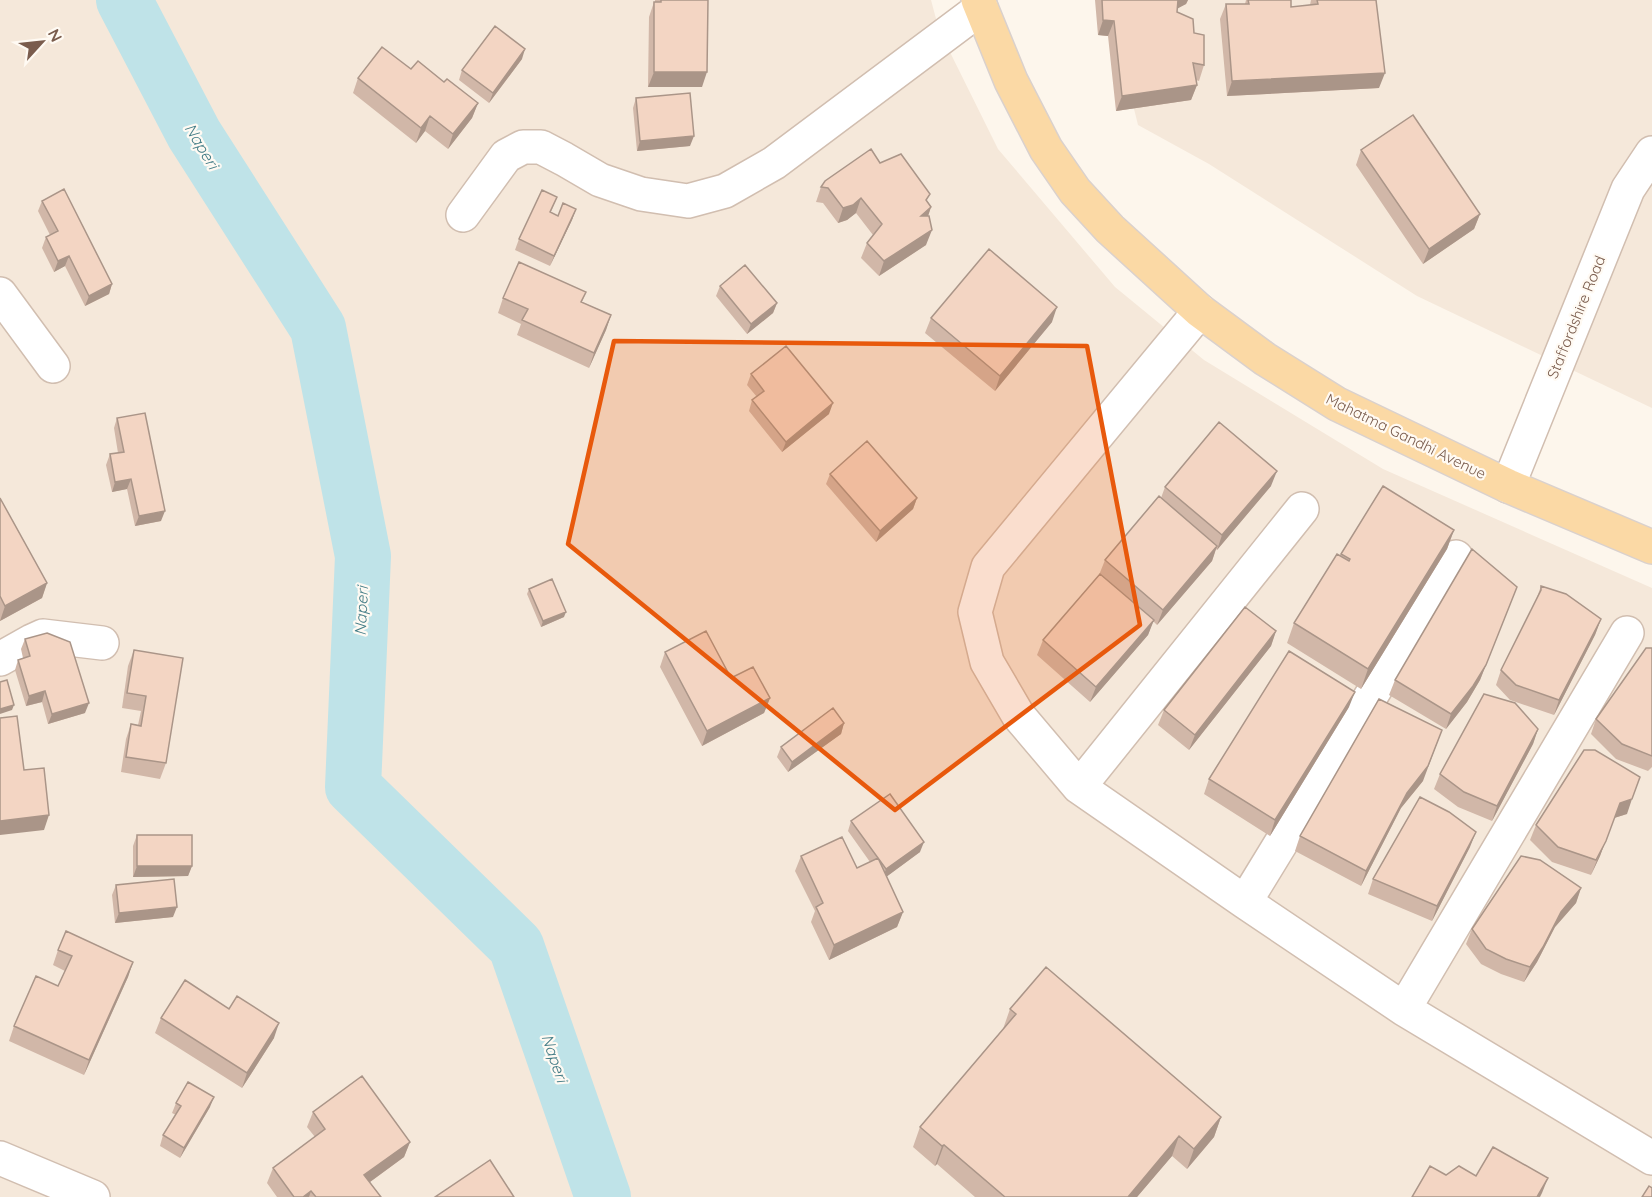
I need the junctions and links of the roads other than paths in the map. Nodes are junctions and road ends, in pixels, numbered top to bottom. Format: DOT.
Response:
graph roads {
  1 [pos="980,4"];
  2 [pos="1652,153"];
  3 [pos="462,215"];
  4 [pos="0,294"];
  5 [pos="1200,311"];
  6 [pos="53,366"];
  7 [pos="1508,486"];
  8 [pos="1302,508"];
  9 [pos="1652,547"];
  10 [pos="1456,557"];
  11 [pos="1627,633"];
  12 [pos="102,643"];
  13 [pos="0,659"];
  14 [pos="1079,787"];
  15 [pos="1245,902"];
  16 [pos="1404,1009"];
  17 [pos="0,1158"];
  18 [pos="1652,1158"];
  19 [pos="93,1197"];
  1 -- 3 [label="street"];
  1 -- 5 [label="main road, Mahatma Gandhi Avenue"];
  2 -- 7 [label="street, Staffordshire Road"];
  4 -- 6 [label="street"];
  5 -- 7 [label="main road, Mahatma Gandhi Avenue"];
  5 -- 14 [label="street"];
  7 -- 9 [label="main road, Mahatma Gandhi Avenue"];
  8 -- 14 [label="street"];
  10 -- 15 [label="street"];
  11 -- 16 [label="street"];
  12 -- 13 [label="street"];
  14 -- 15 [label="street"];
  15 -- 16 [label="street"];
  16 -- 18 [label="street"];
  17 -- 19 [label="street"];
}
